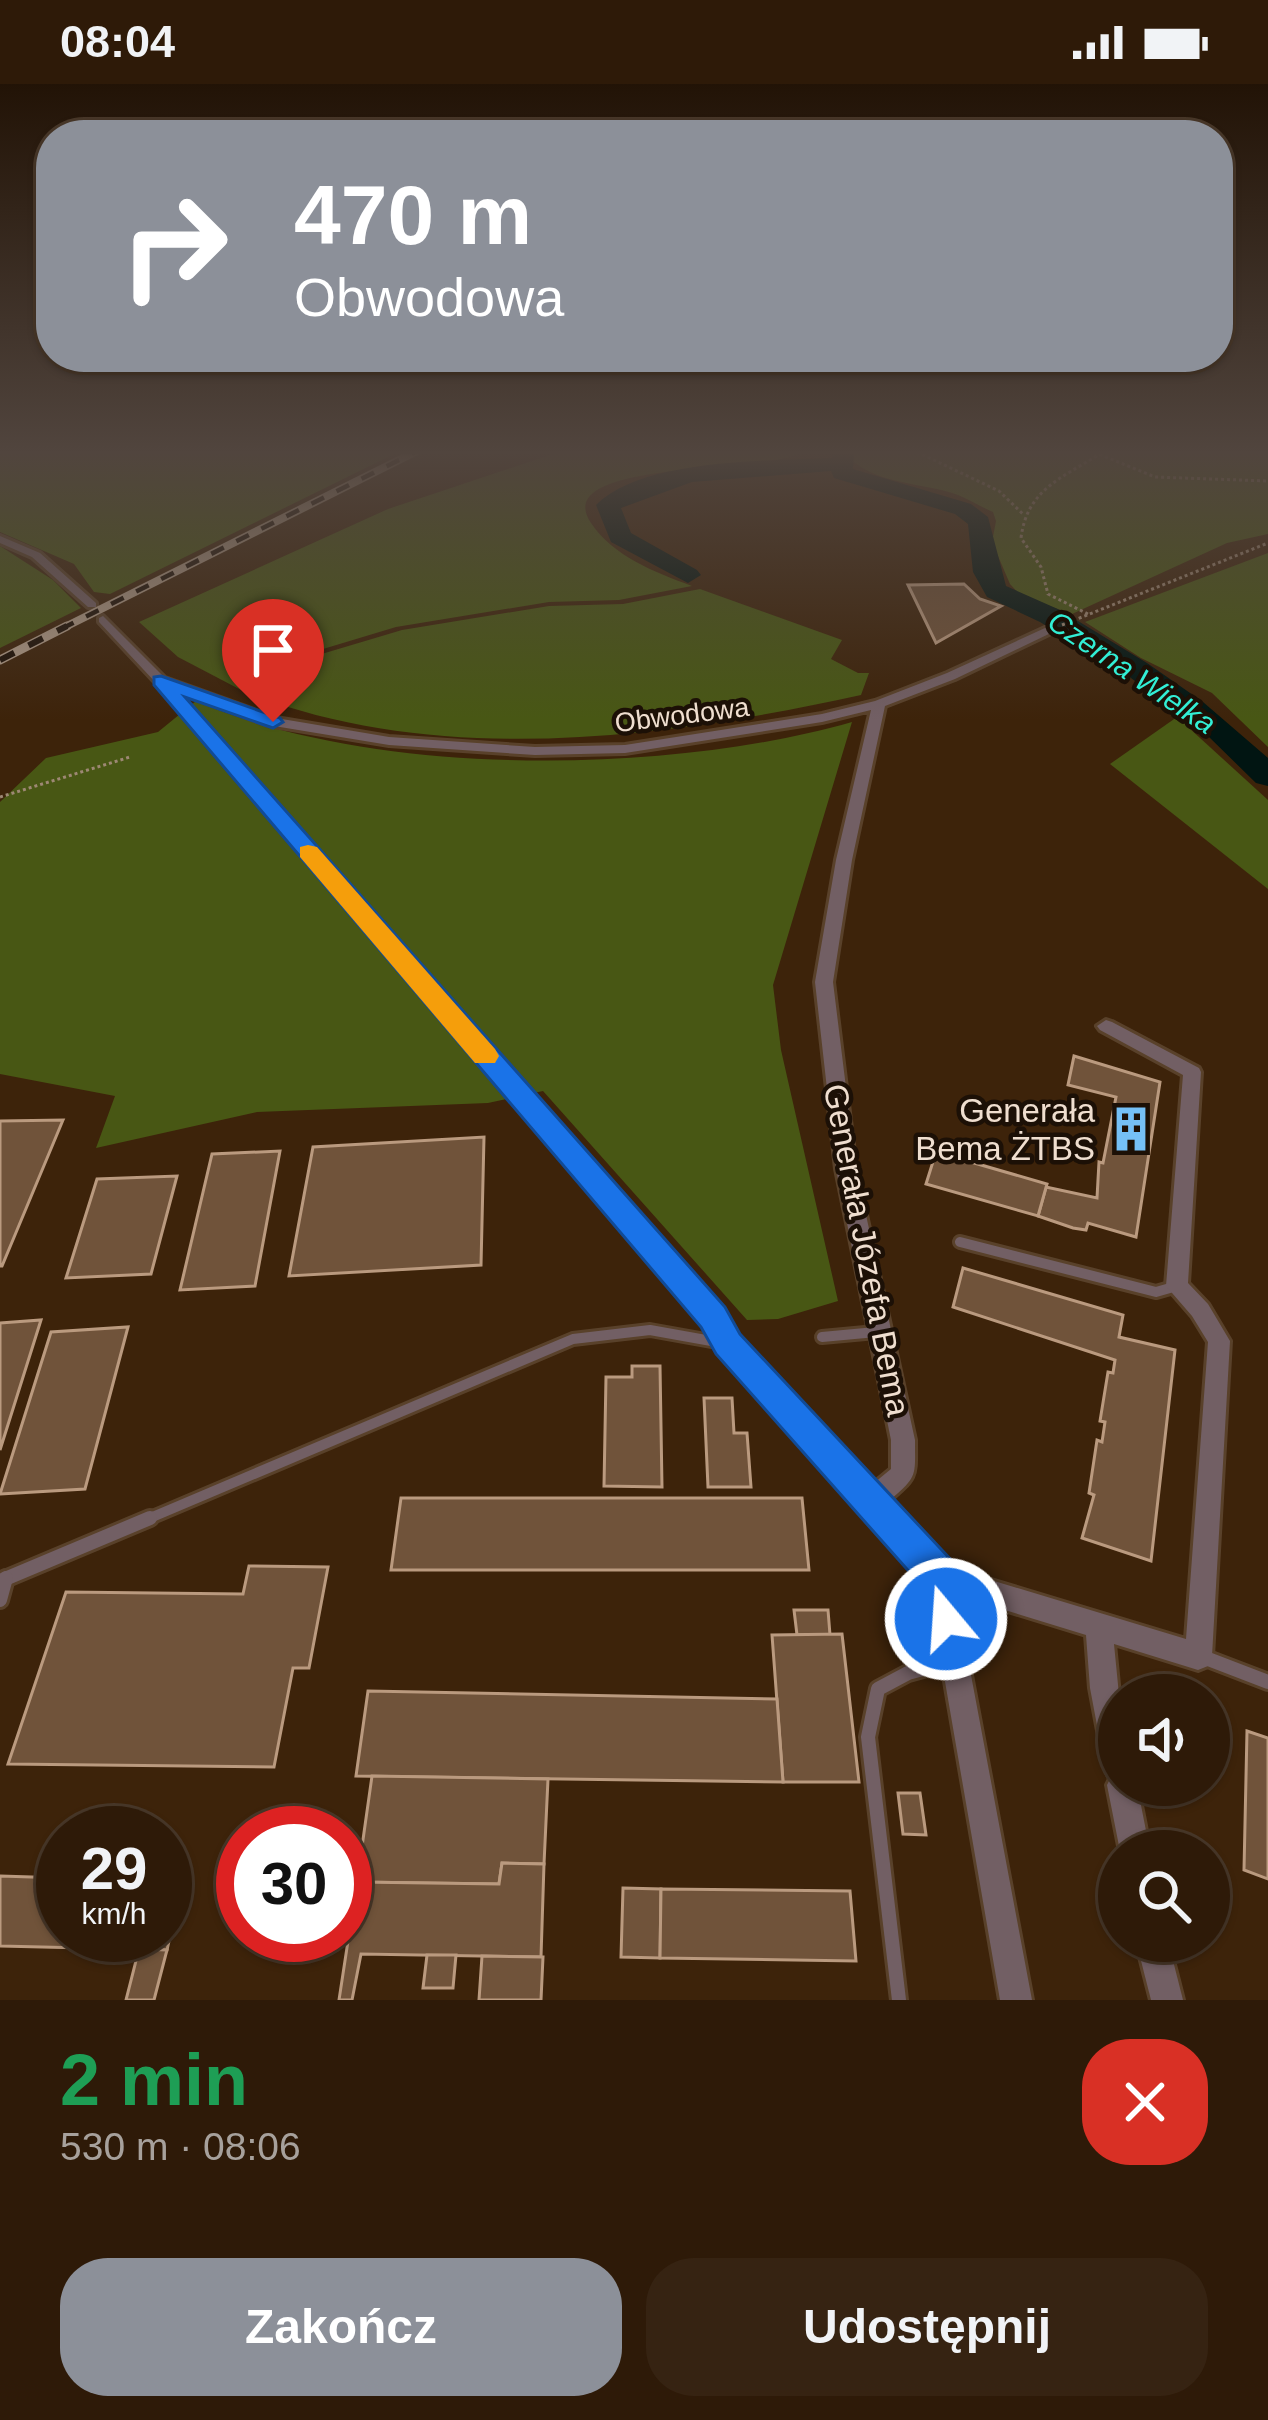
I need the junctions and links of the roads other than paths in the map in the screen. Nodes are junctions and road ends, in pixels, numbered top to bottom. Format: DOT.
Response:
graph roads {
  1 [pos="5,541"];
  2 [pos="92,604"];
  3 [pos="103,620"];
  4 [pos="1048,631"];
  5 [pos="161,681"];
  6 [pos="879,704"];
  7 [pos="1106,1026"];
  8 [pos="960,1242"];
  9 [pos="1177,1286"];
  10 [pos="880,1332"];
  11 [pos="822,1337"];
  12 [pos="728,1344"];
  13 [pos="872,1500"];
  14 [pos="940,1577"];
  15 [pos="3,1579"];
  16 [pos="0,1600"];
  17 [pos="1099,1624"];
  18 [pos="1198,1655"];
  19 [pos="952,1661"];
  20 [pos="1103,1674"];
  21 [pos="1268,1682"];
  22 [pos="1157,1962"];
  23 [pos="899,2000"];
  24 [pos="1016,2000"];
  25 [pos="1167,2000"];
  1 -- 2 [label="street"];
  3 -- 5 [label="street, Obwodowa"];
  4 -- 6 [label="street, Obwodowa"];
  5 -- 6 [label="street, Obwodowa"];
  5 -- 12 [label="lane"];
  6 -- 10 [label="street, Generała Józefa Bema"];
  7 -- 9 [label="street"];
  8 -- 9 [label="lane"];
  9 -- 18 [label="street"];
  10 -- 11 [label="lane"];
  10 -- 13 [label="street, Generała Józefa Bema"];
  12 -- 13 [label="lane"];
  12 -- 15 [label="lane"];
  13 -- 14 [label="street"];
  14 -- 17 [label="street"];
  14 -- 19 [label="street"];
  15 -- 16 [label="lane"];
  17 -- 18 [label="street"];
  17 -- 20 [label="street"];
  18 -- 21 [label="lane"];
  19 -- 23 [label="lane"];
  19 -- 24 [label="street"];
  22 -- 25 [label="street"];
}
